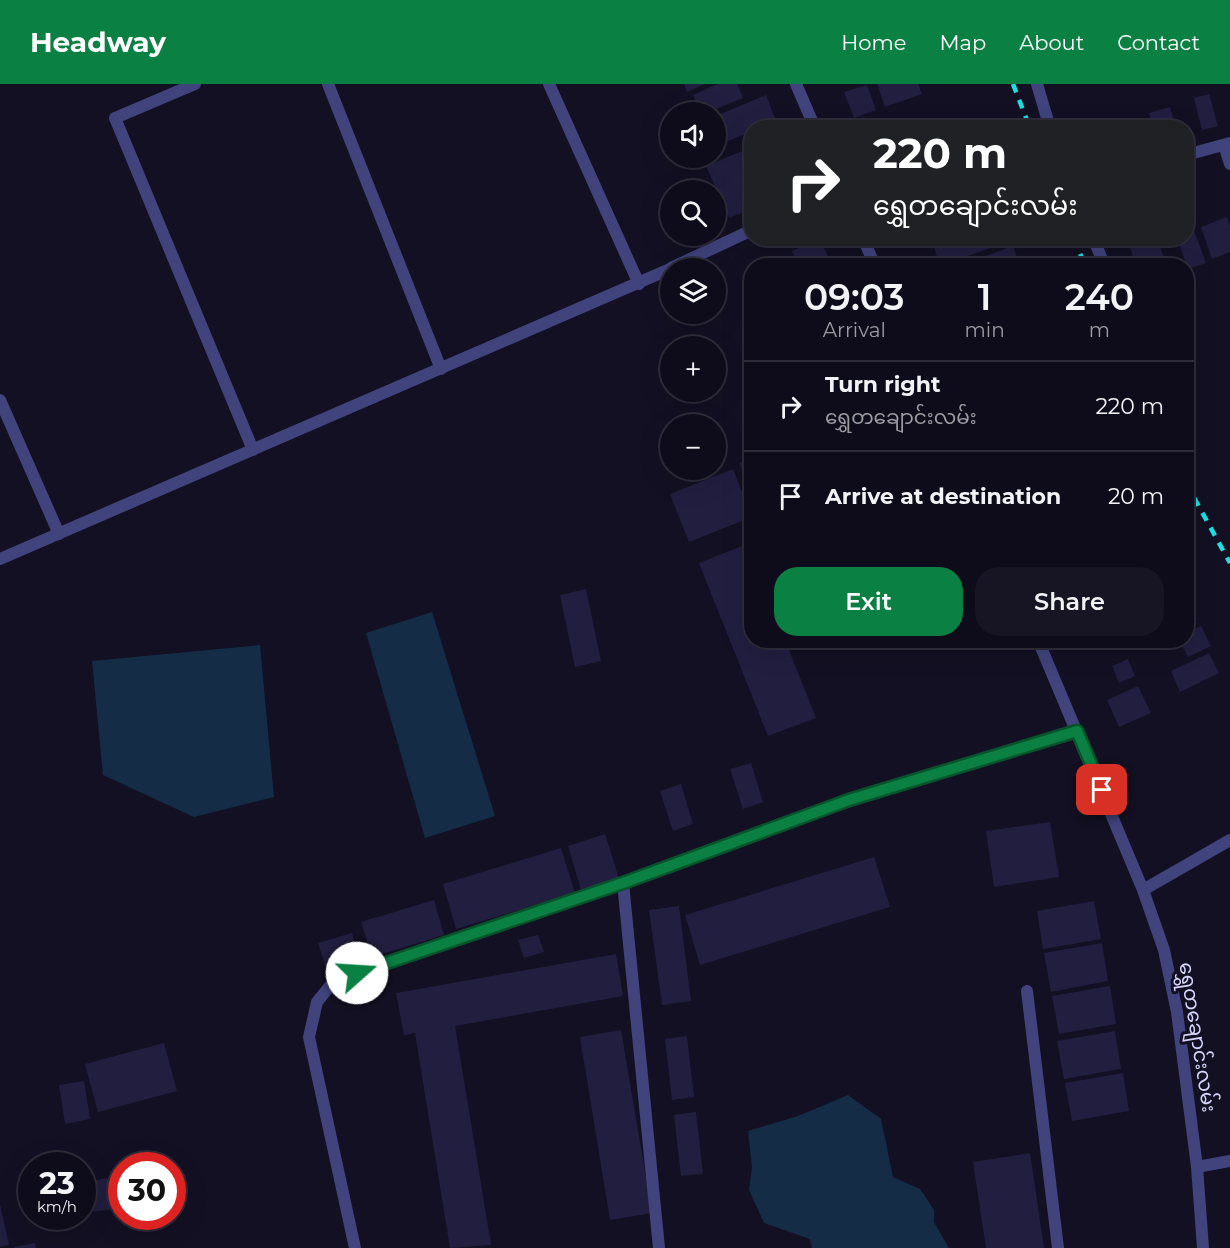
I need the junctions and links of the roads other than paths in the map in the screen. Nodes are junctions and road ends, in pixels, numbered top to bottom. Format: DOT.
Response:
graph roads {
  1 [pos="195,84"];
  2 [pos="328,84"];
  3 [pos="549,84"];
  4 [pos="796,84"];
  5 [pos="1036,84"];
  6 [pos="812,120"];
  7 [pos="1047,120"];
  8 [pos="1227,144"];
  9 [pos="1194,152"];
  10 [pos="1230,164"];
  11 [pos="744,234"];
  12 [pos="694,258"];
  13 [pos="660,274"];
  14 [pos="639,284"];
  15 [pos="441,369"];
  16 [pos="0,400"];
  17 [pos="253,450"];
  18 [pos="59,534"];
  19 [pos="0,559"];
  20 [pos="1041,648"];
  21 [pos="1077,731"];
  22 [pos="1230,840"];
  23 [pos="623,883"];
  24 [pos="1143,890"];
  25 [pos="1027,991"];
  26 [pos="1230,1161"];
  27 [pos="1197,1167"];
  28 [pos="355,1248"];
  29 [pos="659,1248"];
  30 [pos="1058,1248"];
  31 [pos="1203,1248"];
  1 -- 17 [label="street"];
  2 -- 15 [label="street"];
  3 -- 14 [label="street"];
  4 -- 6 [label="street"];
  5 -- 7 [label="street"];
  8 -- 9 [label="street"];
  8 -- 10 [label="street"];
  11 -- 12 [label="street"];
  13 -- 14 [label="street"];
  14 -- 15 [label="street"];
  15 -- 17 [label="street"];
  16 -- 18 [label="street"];
  17 -- 18 [label="street"];
  18 -- 19 [label="street"];
  20 -- 21 [label="street, ရွှေတချောင်းလမ်း"];
  21 -- 23 [label="street"];
  21 -- 24 [label="street, ရွှေတချောင်းလမ်း"];
  22 -- 24 [label="street"];
  23 -- 28 [label="street"];
  23 -- 29 [label="street"];
  24 -- 27 [label="street, ရွှေတချောင်းလမ်း"];
  25 -- 30 [label="street"];
  26 -- 27 [label="street"];
  27 -- 31 [label="street, ရွှေတချောင်းလမ်း"];
}
